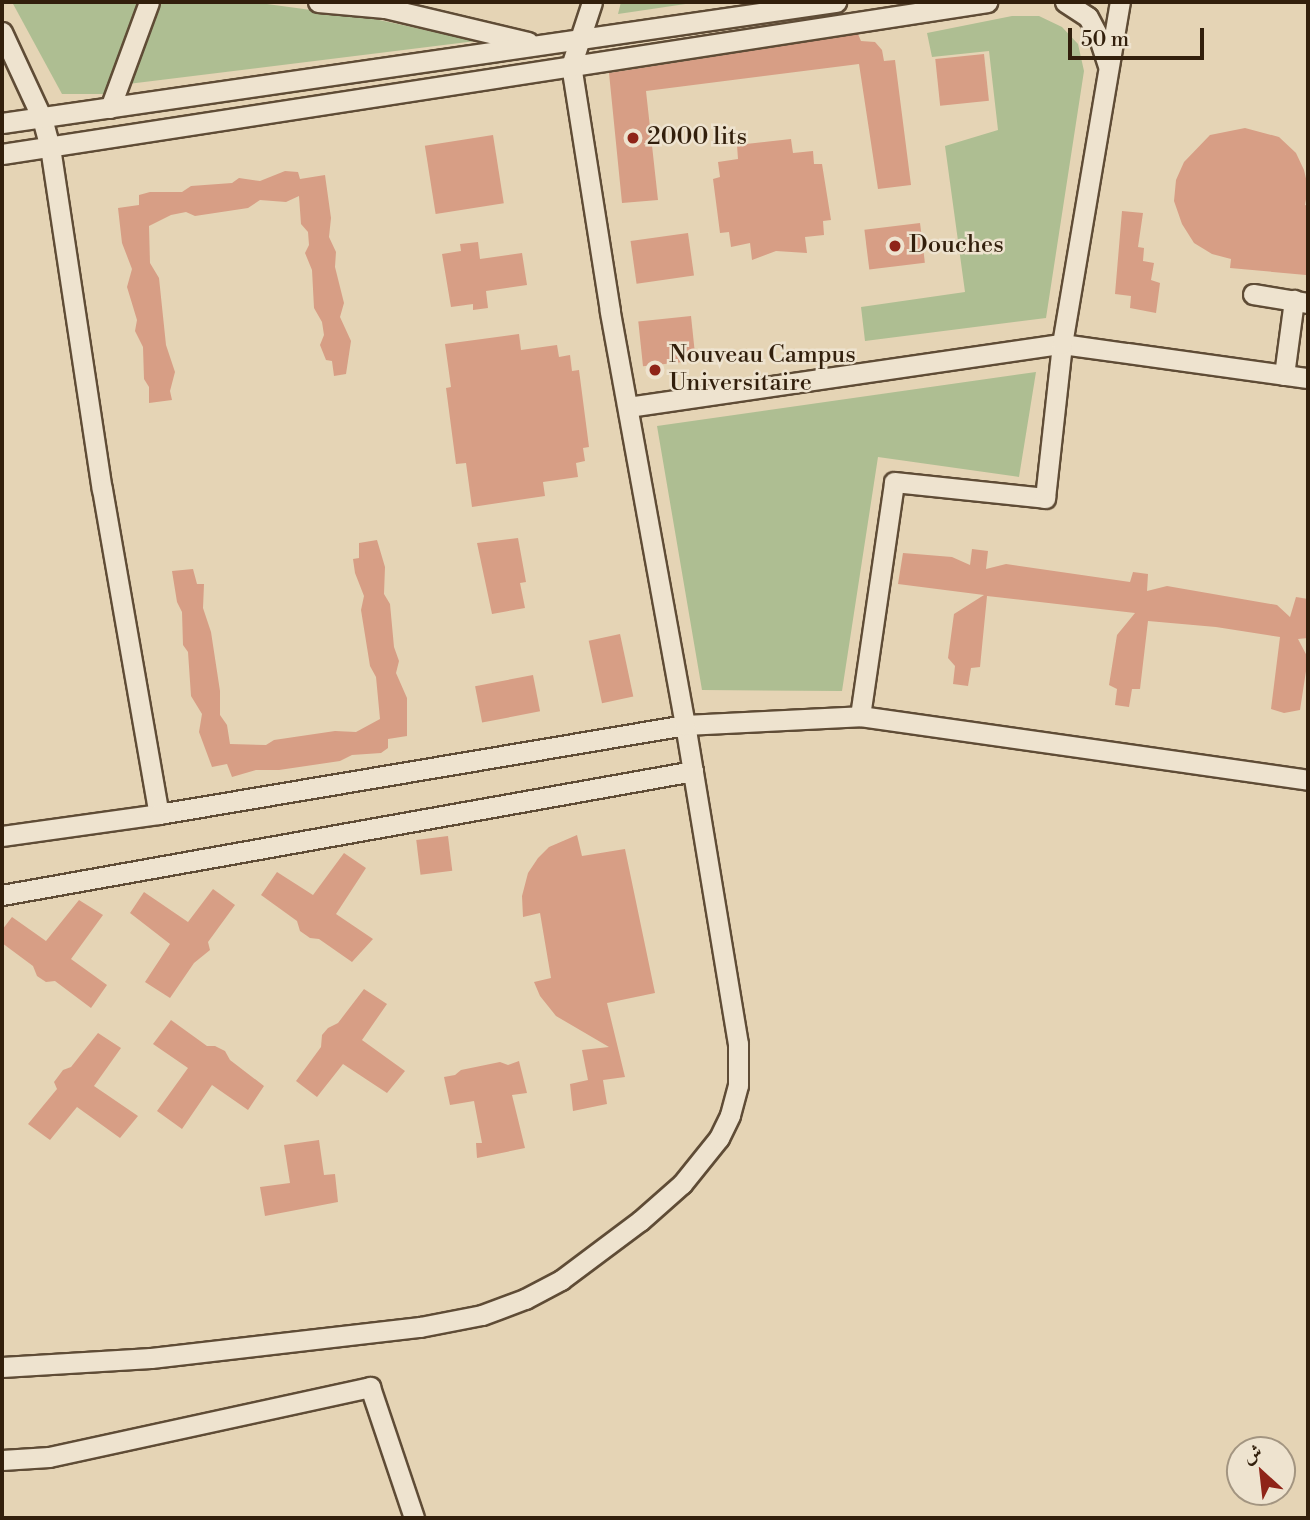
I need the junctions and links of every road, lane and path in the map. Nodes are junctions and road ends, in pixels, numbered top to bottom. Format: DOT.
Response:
graph roads {
  1 [pos="149,2"];
  2 [pos="318,2"];
  3 [pos="592,2"];
  4 [pos="836,2"];
  5 [pos="987,2"];
  6 [pos="1065,2"];
  7 [pos="1120,2"];
  8 [pos="389,5"];
  9 [pos="2,32"];
  10 [pos="579,39"];
  11 [pos="539,45"];
  12 [pos="571,66"];
  13 [pos="1109,67"];
  14 [pos="110,108"];
  15 [pos="42,118"];
  16 [pos="2,123"];
  17 [pos="50,147"];
  18 [pos="2,154"];
  19 [pos="1254,294"];
  20 [pos="1301,302"];
  21 [pos="1062,344"];
  22 [pos="1284,375"];
  23 [pos="1308,378"];
  24 [pos="628,407"];
  25 [pos="860,716"];
  26 [pos="685,725"];
  27 [pos="693,771"];
  28 [pos="1308,780"];
  29 [pos="159,814"];
  30 [pos="2,836"];
  31 [pos="2,895"];
  32 [pos="2,1367"];
  33 [pos="2,1460"];
  34 [pos="414,1518"];
  1 -- 14 [label="lane"];
  2 -- 8 [label="lane"];
  3 -- 10 [label="lane"];
  4 -- 10 [label="lane"];
  5 -- 12 [label="lane"];
  6 -- 13 [label="lane"];
  7 -- 13 [label="lane"];
  8 -- 11 [label="lane"];
  9 -- 15 [label="lane"];
  10 -- 11 [label="lane"];
  10 -- 12 [label="lane"];
  11 -- 14 [label="lane"];
  12 -- 17 [label="lane"];
  12 -- 24 [label="lane"];
  13 -- 21 [label="lane"];
  14 -- 15 [label="lane"];
  15 -- 16 [label="lane"];
  15 -- 17 [label="lane"];
  17 -- 18 [label="lane"];
  17 -- 29 [label="lane"];
  19 -- 20 [label="lane"];
  20 -- 22 [label="lane"];
  21 -- 22 [label="lane"];
  21 -- 24 [label="lane"];
  21 -- 25 [label="lane"];
  22 -- 23 [label="lane"];
  24 -- 26 [label="lane"];
  25 -- 26 [label="lane"];
  25 -- 28 [label="lane"];
  26 -- 27 [label="lane"];
  26 -- 29 [label="lane"];
  27 -- 31 [label="lane"];
  27 -- 32 [label="lane"];
  29 -- 30 [label="lane"];
  33 -- 34 [label="lane"];
}
